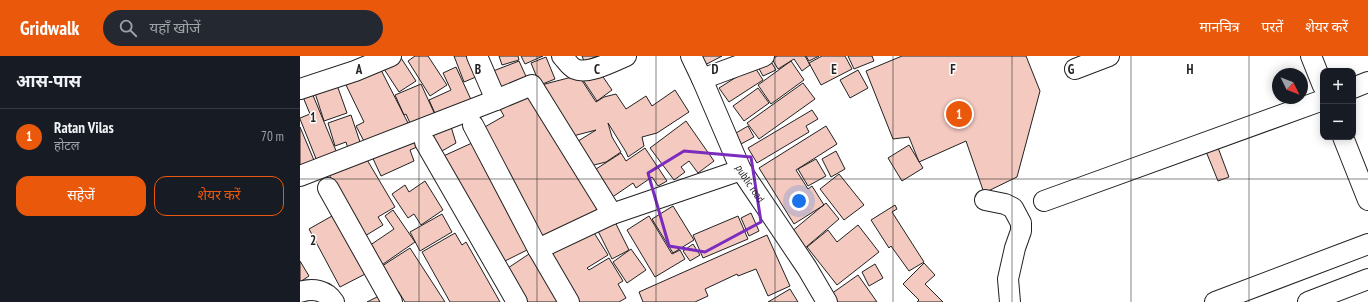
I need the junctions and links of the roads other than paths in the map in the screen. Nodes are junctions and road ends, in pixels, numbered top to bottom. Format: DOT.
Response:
graph roads {
  1 [pos="391,56"];
  2 [pos="477,56"];
  3 [pos="562,56"];
  4 [pos="626,56"];
  5 [pos="691,56"];
  6 [pos="764,56"];
  7 [pos="1109,56"];
  8 [pos="1311,56"];
  9 [pos="350,64"];
  10 [pos="1075,69"];
  11 [pos="1320,78"];
  12 [pos="702,79"];
  13 [pos="1368,82"];
  14 [pos="1356,87"];
  15 [pos="300,89"];
  16 [pos="496,100"];
  17 [pos="1320,101"];
  18 [pos="473,125"];
  19 [pos="1344,140"];
  20 [pos="425,142"];
  21 [pos="742,170"];
  22 [pos="300,176"];
  23 [pos="328,188"];
  24 [pos="984,200"];
  25 [pos="1368,200"];
  26 [pos="1044,201"];
  27 [pos="612,214"];
  28 [pos="1368,244"];
  29 [pos="538,249"];
  30 [pos="1368,279"];
  31 [pos="300,292"];
  32 [pos="334,302"];
  33 [pos="392,302"];
  34 [pos="517,302"];
  35 [pos="569,302"];
  36 [pos="827,302"];
  37 [pos="1010,302"];
  38 [pos="1215,302"];
  39 [pos="1308,302"];
  1 -- 9 [label="street"];
  2 -- 16 [label="street"];
  3 -- 4 [label="street"];
  5 -- 12 [label="street, public road"];
  6 -- 12 [label="street"];
  7 -- 10 [label="street"];
  8 -- 11 [label="street"];
  9 -- 15 [label="street"];
  12 -- 21 [label="street, public road"];
  13 -- 14 [label="street"];
  16 -- 22 [label="street"];
  16 -- 27 [label="street"];
  17 -- 26 [label="street"];
  18 -- 29 [label="street"];
  19 -- 25 [label="street"];
  20 -- 34 [label="street"];
  21 -- 27 [label="street"];
  21 -- 36 [label="street, public road"];
  23 -- 33 [label="street"];
  24 -- 37 [label="street"];
  27 -- 29 [label="street"];
  28 -- 38 [label="street"];
  29 -- 35 [label="street"];
  30 -- 39 [label="street"];
  31 -- 32 [label="street"];
}
